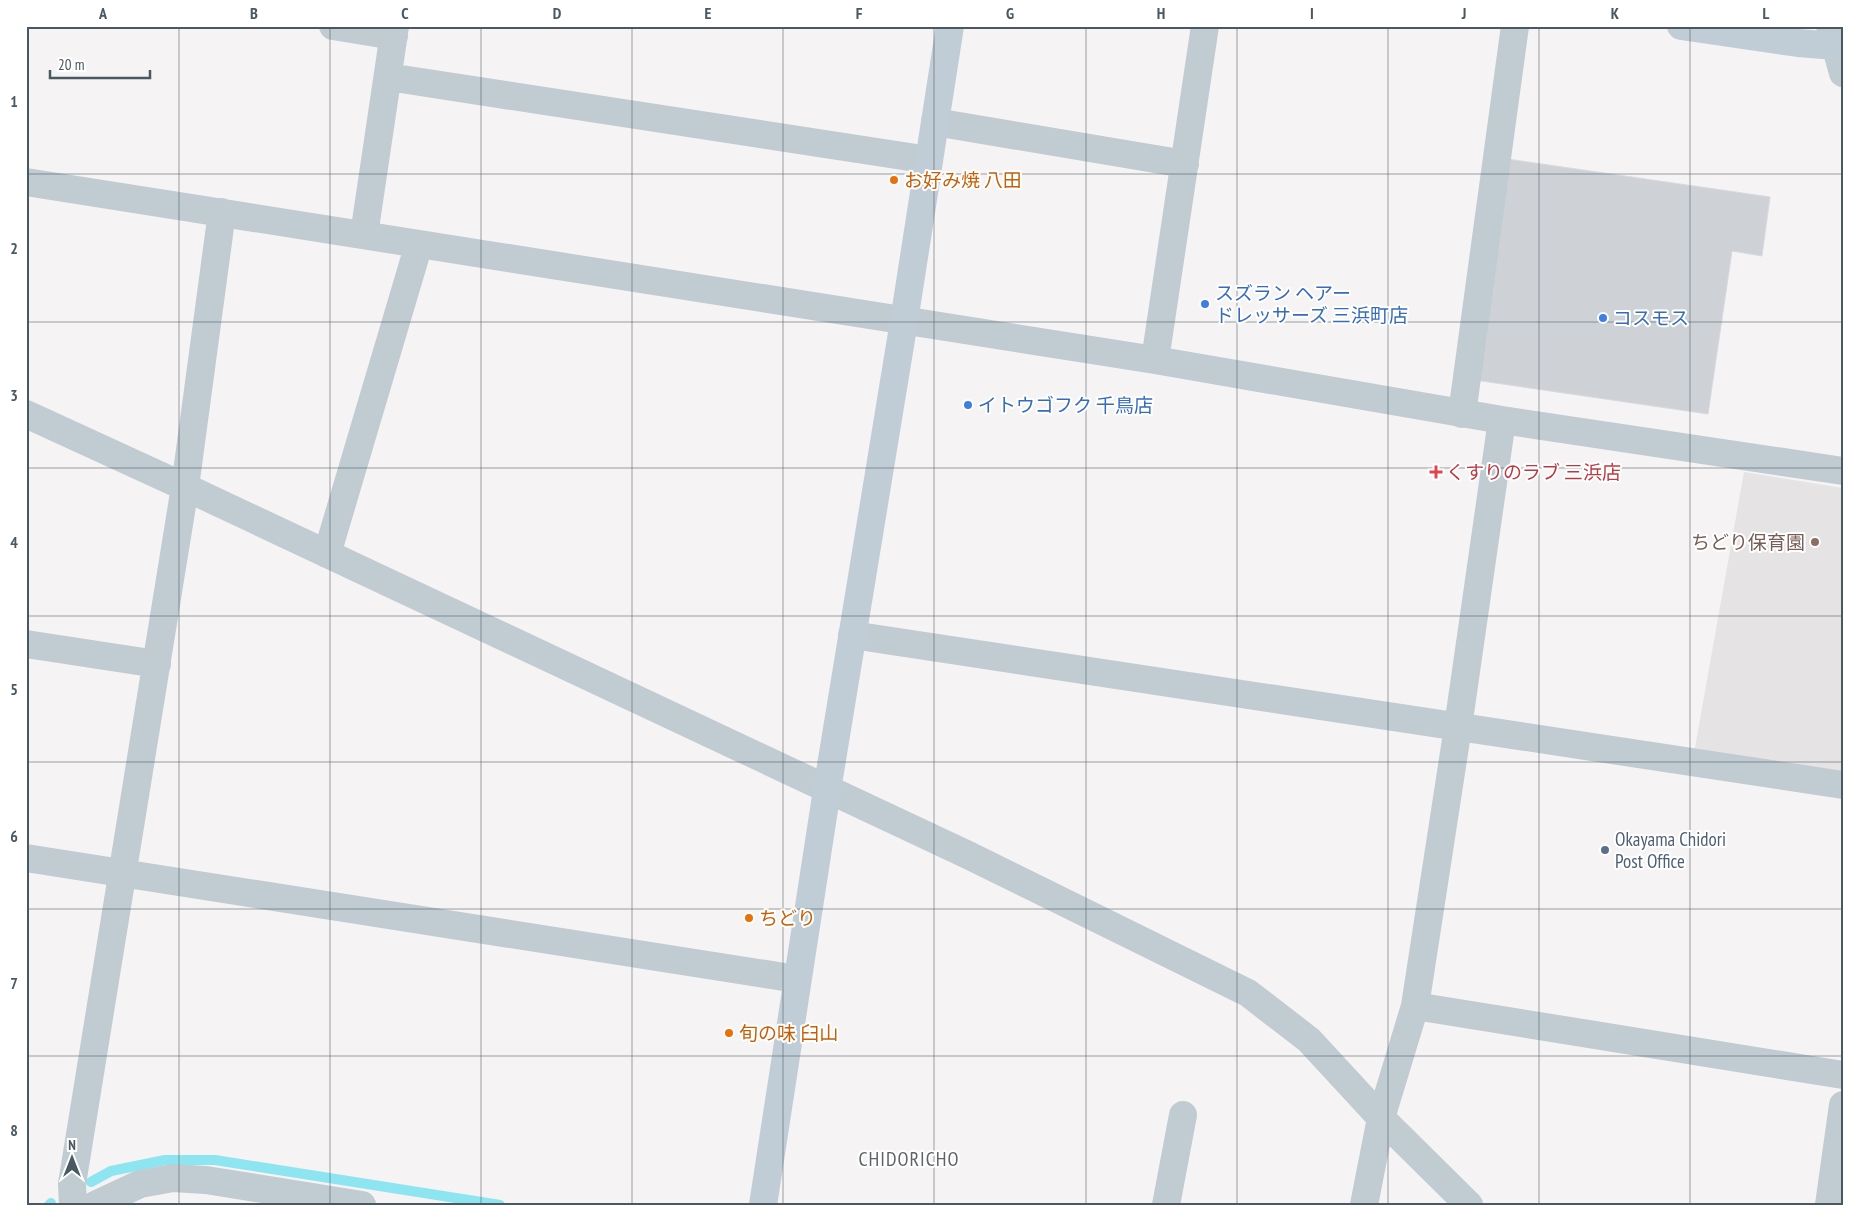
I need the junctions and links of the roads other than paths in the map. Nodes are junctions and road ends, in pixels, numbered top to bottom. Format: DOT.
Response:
graph roads {
  1 [pos="333,26"];
  2 [pos="950,26"];
  3 [pos="1206,26"];
  4 [pos="1516,26"];
  5 [pos="1681,26"];
  6 [pos="394,31"];
  7 [pos="1836,39"];
  8 [pos="1843,73"];
  9 [pos="388,77"];
  10 [pos="935,122"];
  11 [pos="929,160"];
  12 [pos="1185,164"];
  13 [pos="26,182"];
  14 [pos="222,212"];
  15 [pos="364,235"];
  16 [pos="418,244"];
  17 [pos="904,322"];
  18 [pos="1155,360"];
  19 [pos="26,414"];
  20 [pos="1462,414"];
  21 [pos="1502,420"];
  22 [pos="1843,471"];
  23 [pos="186,487"];
  24 [pos="328,554"];
  25 [pos="852,635"];
  26 [pos="26,644"];
  27 [pos="157,664"];
  28 [pos="1458,727"];
  29 [pos="1843,785"];
  30 [pos="827,790"];
  31 [pos="26,858"];
  32 [pos="124,872"];
  33 [pos="797,979"];
  34 [pos="1415,1006"];
  35 [pos="1843,1075"];
  36 [pos="1843,1104"];
  37 [pos="1182,1115"];
  38 [pos="1381,1118"];
  39 [pos="73,1205"];
  40 [pos="95,1205"];
  41 [pos="362,1205"];
  42 [pos="763,1205"];
  43 [pos="1166,1205"];
  44 [pos="1364,1205"];
  45 [pos="1469,1205"];
  46 [pos="1829,1205"];
  1 -- 6 [label="street"];
  2 -- 10 [label="street"];
  3 -- 12 [label="street"];
  4 -- 20 [label="street"];
  5 -- 7 [label="street"];
  6 -- 9 [label="street"];
  7 -- 8 [label="street"];
  9 -- 11 [label="street"];
  9 -- 15 [label="street"];
  10 -- 11 [label="street"];
  10 -- 12 [label="street"];
  11 -- 17 [label="street"];
  12 -- 18 [label="street"];
  13 -- 14 [label="street"];
  14 -- 15 [label="street"];
  14 -- 23 [label="street"];
  15 -- 16 [label="street"];
  16 -- 17 [label="street"];
  16 -- 24 [label="street"];
  17 -- 18 [label="street"];
  17 -- 25 [label="street"];
  18 -- 20 [label="street"];
  19 -- 23 [label="street"];
  20 -- 21 [label="street"];
  21 -- 22 [label="street"];
  21 -- 28 [label="street"];
  23 -- 24 [label="street"];
  23 -- 27 [label="street"];
  24 -- 30 [label="street"];
  25 -- 28 [label="street"];
  25 -- 30 [label="street"];
  26 -- 27 [label="street"];
  27 -- 32 [label="street"];
  28 -- 29 [label="street"];
  28 -- 34 [label="street"];
  30 -- 33 [label="street"];
  30 -- 38 [label="street"];
  31 -- 32 [label="street"];
  32 -- 33 [label="street"];
  32 -- 39 [label="street"];
  33 -- 42 [label="street"];
  34 -- 35 [label="street"];
  34 -- 38 [label="street"];
  36 -- 46 [label="street"];
  37 -- 43 [label="street"];
  38 -- 44 [label="street"];
  38 -- 45 [label="street"];
  40 -- 41 [label="street"];
}
